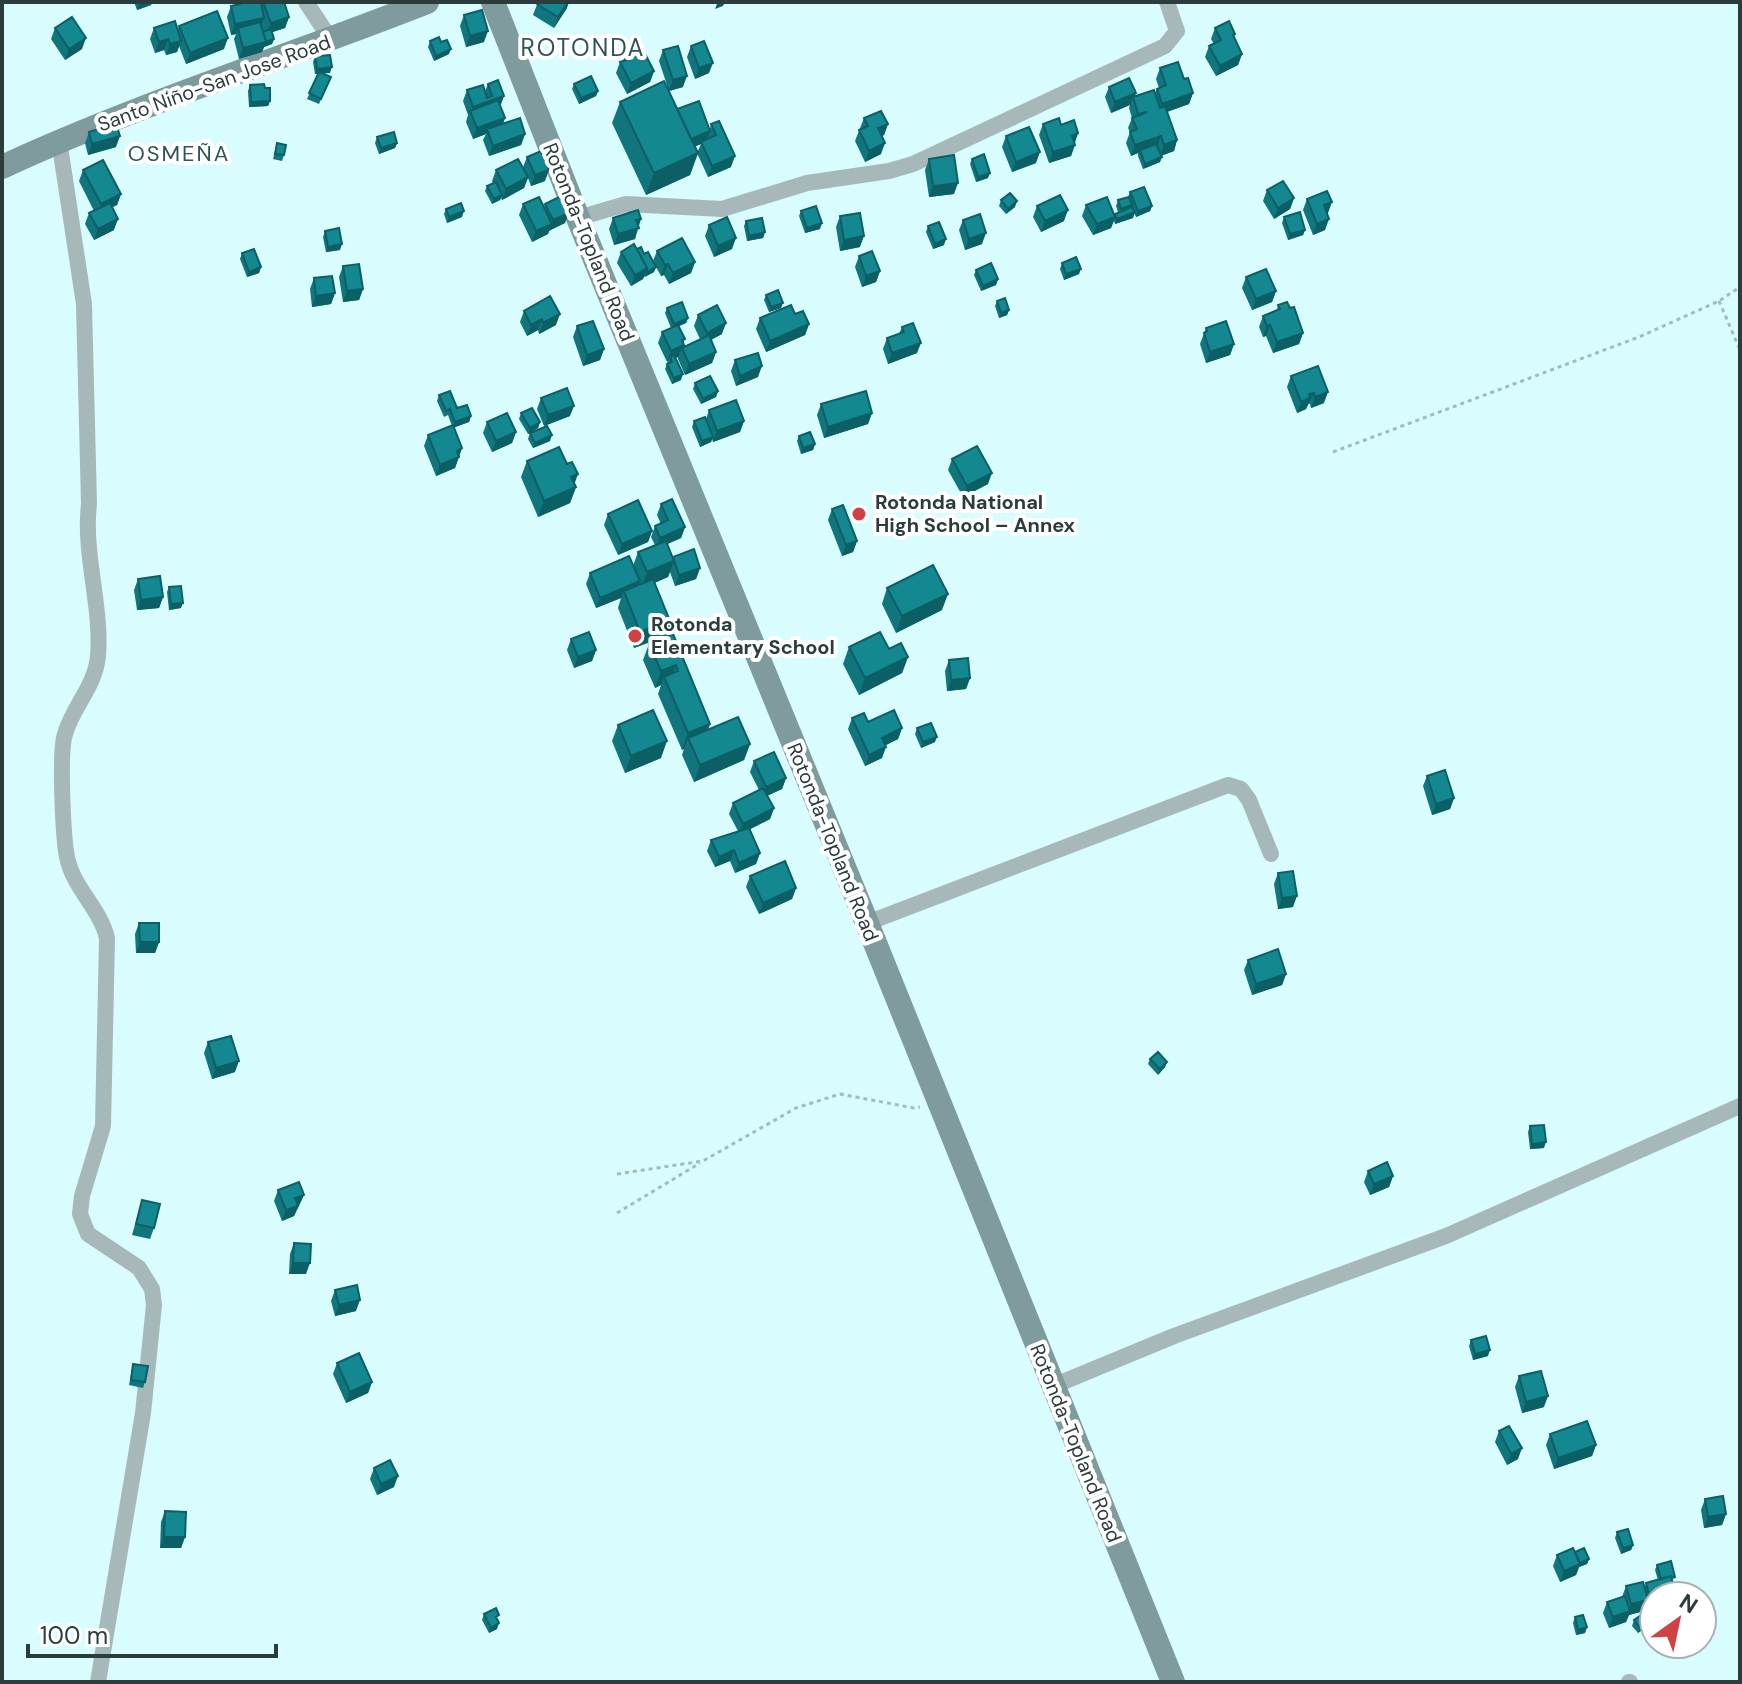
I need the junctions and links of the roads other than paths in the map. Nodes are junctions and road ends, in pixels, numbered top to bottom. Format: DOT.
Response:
graph roads {
  1 [pos="306,2"];
  2 [pos="427,2"];
  3 [pos="493,2"];
  4 [pos="1167,2"];
  5 [pos="331,40"];
  6 [pos="59,140"];
  7 [pos="2,167"];
  8 [pos="578,218"];
  9 [pos="1271,854"];
  10 [pos="867,923"];
  11 [pos="1740,1106"];
  12 [pos="1053,1386"];
  13 [pos="98,1682"];
  14 [pos="1173,1682"];
  1 -- 5 [label="street"];
  2 -- 5 [label="main road, Santo Niño-San Jose Road"];
  3 -- 8 [label="main road, Rotonda-Topland Road"];
  4 -- 8 [label="street"];
  5 -- 6 [label="main road, Santo Niño-San Jose Road"];
  6 -- 7 [label="main road, Santo Niño-San Jose Road"];
  6 -- 13 [label="street"];
  8 -- 10 [label="main road, Rotonda-Topland Road"];
  9 -- 10 [label="street"];
  10 -- 12 [label="main road, Rotonda-Topland Road"];
  11 -- 12 [label="street"];
  12 -- 14 [label="main road, Rotonda-Topland Road"];
}
